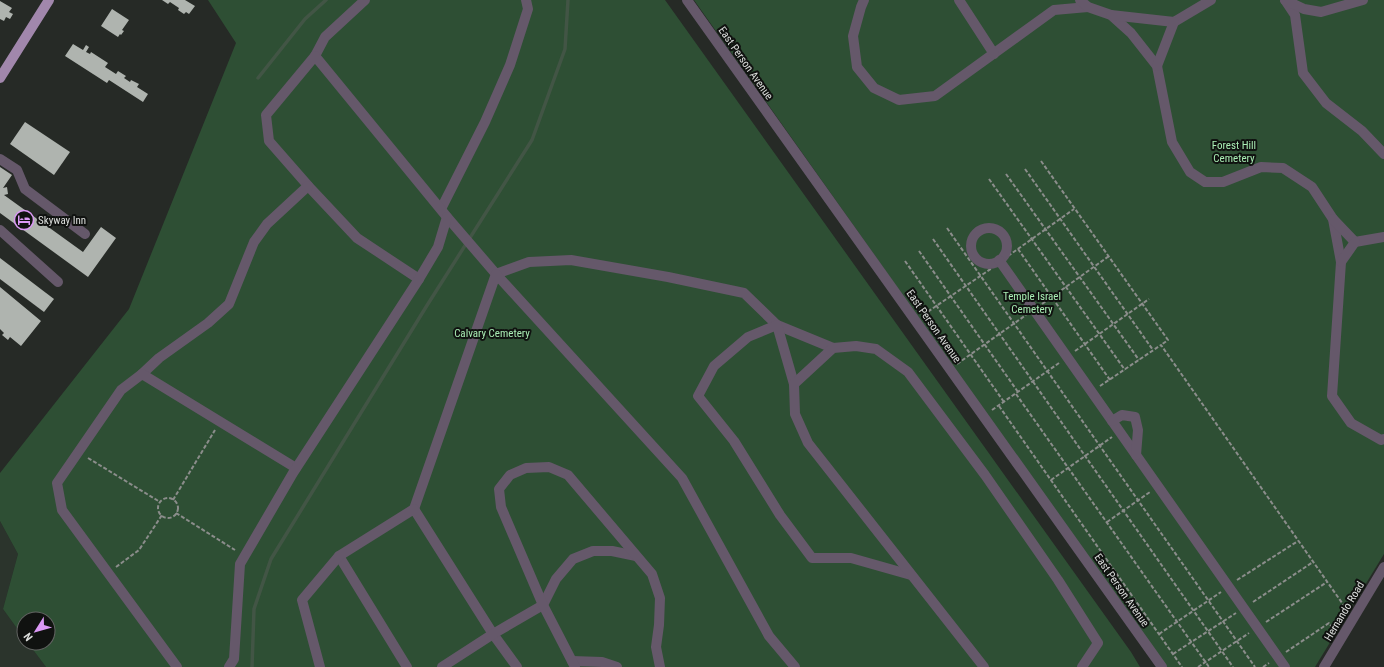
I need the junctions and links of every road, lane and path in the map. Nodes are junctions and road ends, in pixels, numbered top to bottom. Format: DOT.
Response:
graph roads {
  1 [pos="49,0"];
  2 [pos="365,0"];
  3 [pos="526,0"];
  4 [pos="687,0"];
  5 [pos="864,0"];
  6 [pos="959,0"];
  7 [pos="1080,0"];
  8 [pos="1211,0"];
  9 [pos="1285,0"];
  10 [pos="1363,0"];
  11 [pos="1088,7"];
  12 [pos="1111,14"];
  13 [pos="1174,22"];
  14 [pos="994,54"];
  15 [pos="315,56"];
  16 [pos="1157,66"];
  17 [pos="0,78"];
  18 [pos="1384,154"];
  19 [pos="0,159"];
  20 [pos="1041,161"];
  21 [pos="1025,169"];
  22 [pos="1006,174"];
  23 [pos="989,179"];
  24 [pos="308,186"];
  25 [pos="1074,209"];
  26 [pos="444,213"];
  27 [pos="1061,219"];
  28 [pos="1333,219"];
  29 [pos="947,228"];
  30 [pos="1046,229"];
  31 [pos="0,230"];
  32 [pos="85,234"];
  33 [pos="1384,237"];
  34 [pos="933,239"];
  35 [pos="1032,239"];
  36 [pos="1356,242"];
  37 [pos="1018,249"];
  38 [pos="919,251"];
  39 [pos="1109,256"];
  40 [pos="905,261"];
  41 [pos="1000,261"];
  42 [pos="1341,262"];
  43 [pos="1094,267"];
  44 [pos="496,274"];
  45 [pos="980,276"];
  46 [pos="1080,277"];
  47 [pos="419,279"];
  48 [pos="58,282"];
  49 [pos="966,286"];
  50 [pos="1066,287"];
  51 [pos="951,296"];
  52 [pos="1052,297"];
  53 [pos="1149,299"];
  54 [pos="1142,304"];
  55 [pos="937,306"];
  56 [pos="1034,310"];
  57 [pos="1128,314"];
  58 [pos="922,316"];
  59 [pos="1014,324"];
  60 [pos="1114,324"];
  61 [pos="777,325"];
  62 [pos="999,334"];
  63 [pos="1099,334"];
  64 [pos="985,344"];
  65 [pos="1085,344"];
  66 [pos="1161,345"];
  67 [pos="833,348"];
  68 [pos="1154,350"];
  69 [pos="971,354"];
  70 [pos="1067,357"];
  71 [pos="1139,360"];
  72 [pos="956,364"];
  73 [pos="1125,370"];
  74 [pos="1047,371"];
  75 [pos="142,374"];
  76 [pos="1110,380"];
  77 [pos="1032,382"];
  78 [pos="794,384"];
  79 [pos="1092,392"];
  80 [pos="1017,393"];
  81 [pos="1004,402"];
  82 [pos="999,406"];
  83 [pos="990,412"];
  84 [pos="1112,421"];
  85 [pos="220,422"];
  86 [pos="1119,431"];
  87 [pos="1384,439"];
  88 [pos="1100,446"];
  89 [pos="78,452"];
  90 [pos="1136,455"];
  91 [pos="1084,456"];
  92 [pos="296,468"];
  93 [pos="1068,468"];
  94 [pos="1051,480"];
  95 [pos="1158,487"];
  96 [pos="173,500"];
  97 [pos="1138,500"];
  98 [pos="160,502"];
  99 [pos="414,509"];
  100 [pos="1123,511"];
  101 [pos="176,513"];
  102 [pos="162,515"];
  103 [pos="1107,522"];
  104 [pos="245,556"];
  105 [pos="339,556"];
  106 [pos="636,556"];
  107 [pos="1384,567"];
  108 [pos="108,573"];
  109 [pos="911,575"];
  110 [pos="543,605"];
  111 [pos="1353,619"];
  112 [pos="493,634"];
  113 [pos="1340,640"];
  114 [pos="1278,657"];
  115 [pos="573,664"];
  116 [pos="177,667"];
  117 [pos="229,667"];
  118 [pos="320,667"];
  119 [pos="407,667"];
  120 [pos="442,667"];
  121 [pos="517,667"];
  122 [pos="617,667"];
  123 [pos="660,667"];
  124 [pos="795,667"];
  125 [pos="984,667"];
  126 [pos="1082,667"];
  127 [pos="1162,667"];
  128 [pos="1182,667"];
  129 [pos="1209,667"];
  130 [pos="1233,667"];
  131 [pos="1255,667"];
  132 [pos="1263,667"];
  133 [pos="1285,667"];
  134 [pos="1324,667"];
  1 -- 17 [label="main road"];
  2 -- 15 [label="street"];
  3 -- 26 [label="street"];
  4 -- 127 [label="street, East Person Avenue"];
  5 -- 14 [label="street"];
  6 -- 14 [label="street"];
  7 -- 11 [label="street"];
  8 -- 13 [label="street"];
  9 -- 10 [label="street"];
  9 -- 18 [label="street"];
  11 -- 12 [label="street"];
  11 -- 14 [label="street"];
  12 -- 13 [label="street"];
  12 -- 16 [label="street"];
  13 -- 16 [label="street"];
  15 -- 24 [label="street"];
  15 -- 26 [label="street"];
  16 -- 28 [label="street"];
  19 -- 32 [label="street"];
  20 -- 25 [label="path"];
  21 -- 27 [label="path"];
  22 -- 30 [label="path"];
  23 -- 35 [label="path"];
  24 -- 47 [label="street"];
  24 -- 75 [label="street"];
  25 -- 27 [label="path"];
  25 -- 39 [label="path"];
  26 -- 44 [label="street"];
  26 -- 47 [label="street"];
  27 -- 30 [label="path"];
  27 -- 43 [label="path"];
  28 -- 36 [label="street"];
  28 -- 42 [label="street"];
  29 -- 45 [label="path"];
  30 -- 35 [label="path"];
  30 -- 46 [label="path"];
  31 -- 48 [label="street"];
  33 -- 36 [label="street"];
  34 -- 49 [label="path"];
  35 -- 37 [label="path"];
  35 -- 50 [label="path"];
  36 -- 42 [label="street"];
  37 -- 41 [label="path"];
  37 -- 52 [label="path"];
  38 -- 51 [label="path"];
  39 -- 43 [label="path"];
  39 -- 54 [label="path"];
  40 -- 55 [label="path"];
  41 -- 45 [label="path"];
  41 -- 56 [label="street"];
  42 -- 87 [label="street"];
  43 -- 46 [label="path"];
  43 -- 57 [label="path"];
  44 -- 61 [label="street"];
  44 -- 99 [label="street"];
  44 -- 124 [label="street"];
  45 -- 49 [label="path"];
  45 -- 59 [label="path"];
  46 -- 50 [label="path"];
  46 -- 60 [label="path"];
  47 -- 92 [label="street"];
  49 -- 51 [label="path"];
  49 -- 62 [label="path"];
  50 -- 52 [label="path"];
  50 -- 63 [label="path"];
  51 -- 55 [label="path"];
  51 -- 64 [label="path"];
  52 -- 56 [label="path"];
  52 -- 65 [label="path"];
  53 -- 54 [label="path"];
  54 -- 57 [label="path"];
  54 -- 66 [label="path"];
  55 -- 58 [label="path"];
  55 -- 69 [label="path"];
  56 -- 59 [label="path"];
  56 -- 70 [label="street"];
  57 -- 60 [label="path"];
  57 -- 68 [label="path"];
  59 -- 62 [label="path"];
  59 -- 74 [label="path"];
  60 -- 63 [label="path"];
  60 -- 71 [label="path"];
  61 -- 67 [label="street"];
  61 -- 78 [label="street"];
  61 -- 109 [label="street"];
  62 -- 64 [label="path"];
  62 -- 77 [label="path"];
  63 -- 65 [label="path"];
  63 -- 73 [label="path"];
  64 -- 69 [label="path"];
  64 -- 80 [label="path"];
  65 -- 70 [label="path"];
  65 -- 76 [label="path"];
  66 -- 68 [label="path"];
  66 -- 111 [label="path"];
  67 -- 78 [label="street"];
  67 -- 126 [label="street"];
  68 -- 71 [label="path"];
  69 -- 72 [label="path"];
  69 -- 81 [label="path"];
  70 -- 74 [label="path"];
  70 -- 79 [label="street"];
  71 -- 73 [label="path"];
  73 -- 76 [label="path"];
  74 -- 77 [label="path"];
  74 -- 88 [label="path"];
  75 -- 85 [label="street"];
  75 -- 89 [label="street"];
  76 -- 79 [label="path"];
  77 -- 80 [label="path"];
  77 -- 91 [label="path"];
  78 -- 109 [label="street"];
  79 -- 84 [label="street"];
  80 -- 81 [label="path"];
  80 -- 93 [label="path"];
  81 -- 82 [label="path"];
  82 -- 83 [label="path"];
  82 -- 94 [label="path"];
  84 -- 86 [label="street"];
  84 -- 90 [label="street"];
  85 -- 92 [label="street"];
  85 -- 96 [label="path"];
  86 -- 88 [label="path"];
  86 -- 90 [label="street"];
  88 -- 91 [label="path"];
  88 -- 97 [label="path"];
  89 -- 98 [label="path"];
  89 -- 108 [label="street"];
  90 -- 95 [label="street"];
  91 -- 93 [label="path"];
  91 -- 100 [label="path"];
  92 -- 104 [label="street"];
  93 -- 94 [label="path"];
  93 -- 103 [label="path"];
  94 -- 128 [label="path"];
  95 -- 97 [label="path"];
  95 -- 114 [label="street"];
  96 -- 98 [label="path"];
  96 -- 101 [label="path"];
  97 -- 100 [label="path"];
  97 -- 131 [label="path"];
  98 -- 102 [label="path"];
  99 -- 105 [label="street"];
  99 -- 112 [label="street"];
  100 -- 103 [label="path"];
  100 -- 130 [label="path"];
  101 -- 102 [label="path"];
  101 -- 104 [label="path"];
  102 -- 108 [label="path"];
  103 -- 129 [label="path"];
  104 -- 117 [label="street"];
  105 -- 118 [label="street"];
  105 -- 119 [label="street"];
  106 -- 110 [label="street"];
  106 -- 110 [label="street"];
  106 -- 123 [label="street"];
  107 -- 111 [label="street, Hernando Road"];
  108 -- 116 [label="street"];
  109 -- 125 [label="street"];
  110 -- 112 [label="street"];
  110 -- 115 [label="street"];
  111 -- 113 [label="street, Hernando Road"];
  112 -- 120 [label="street"];
  112 -- 121 [label="street"];
  113 -- 114 [label="path"];
  113 -- 134 [label="street, Hernando Road"];
  114 -- 132 [label="path"];
  114 -- 133 [label="street"];
  115 -- 122 [label="street"];
}
